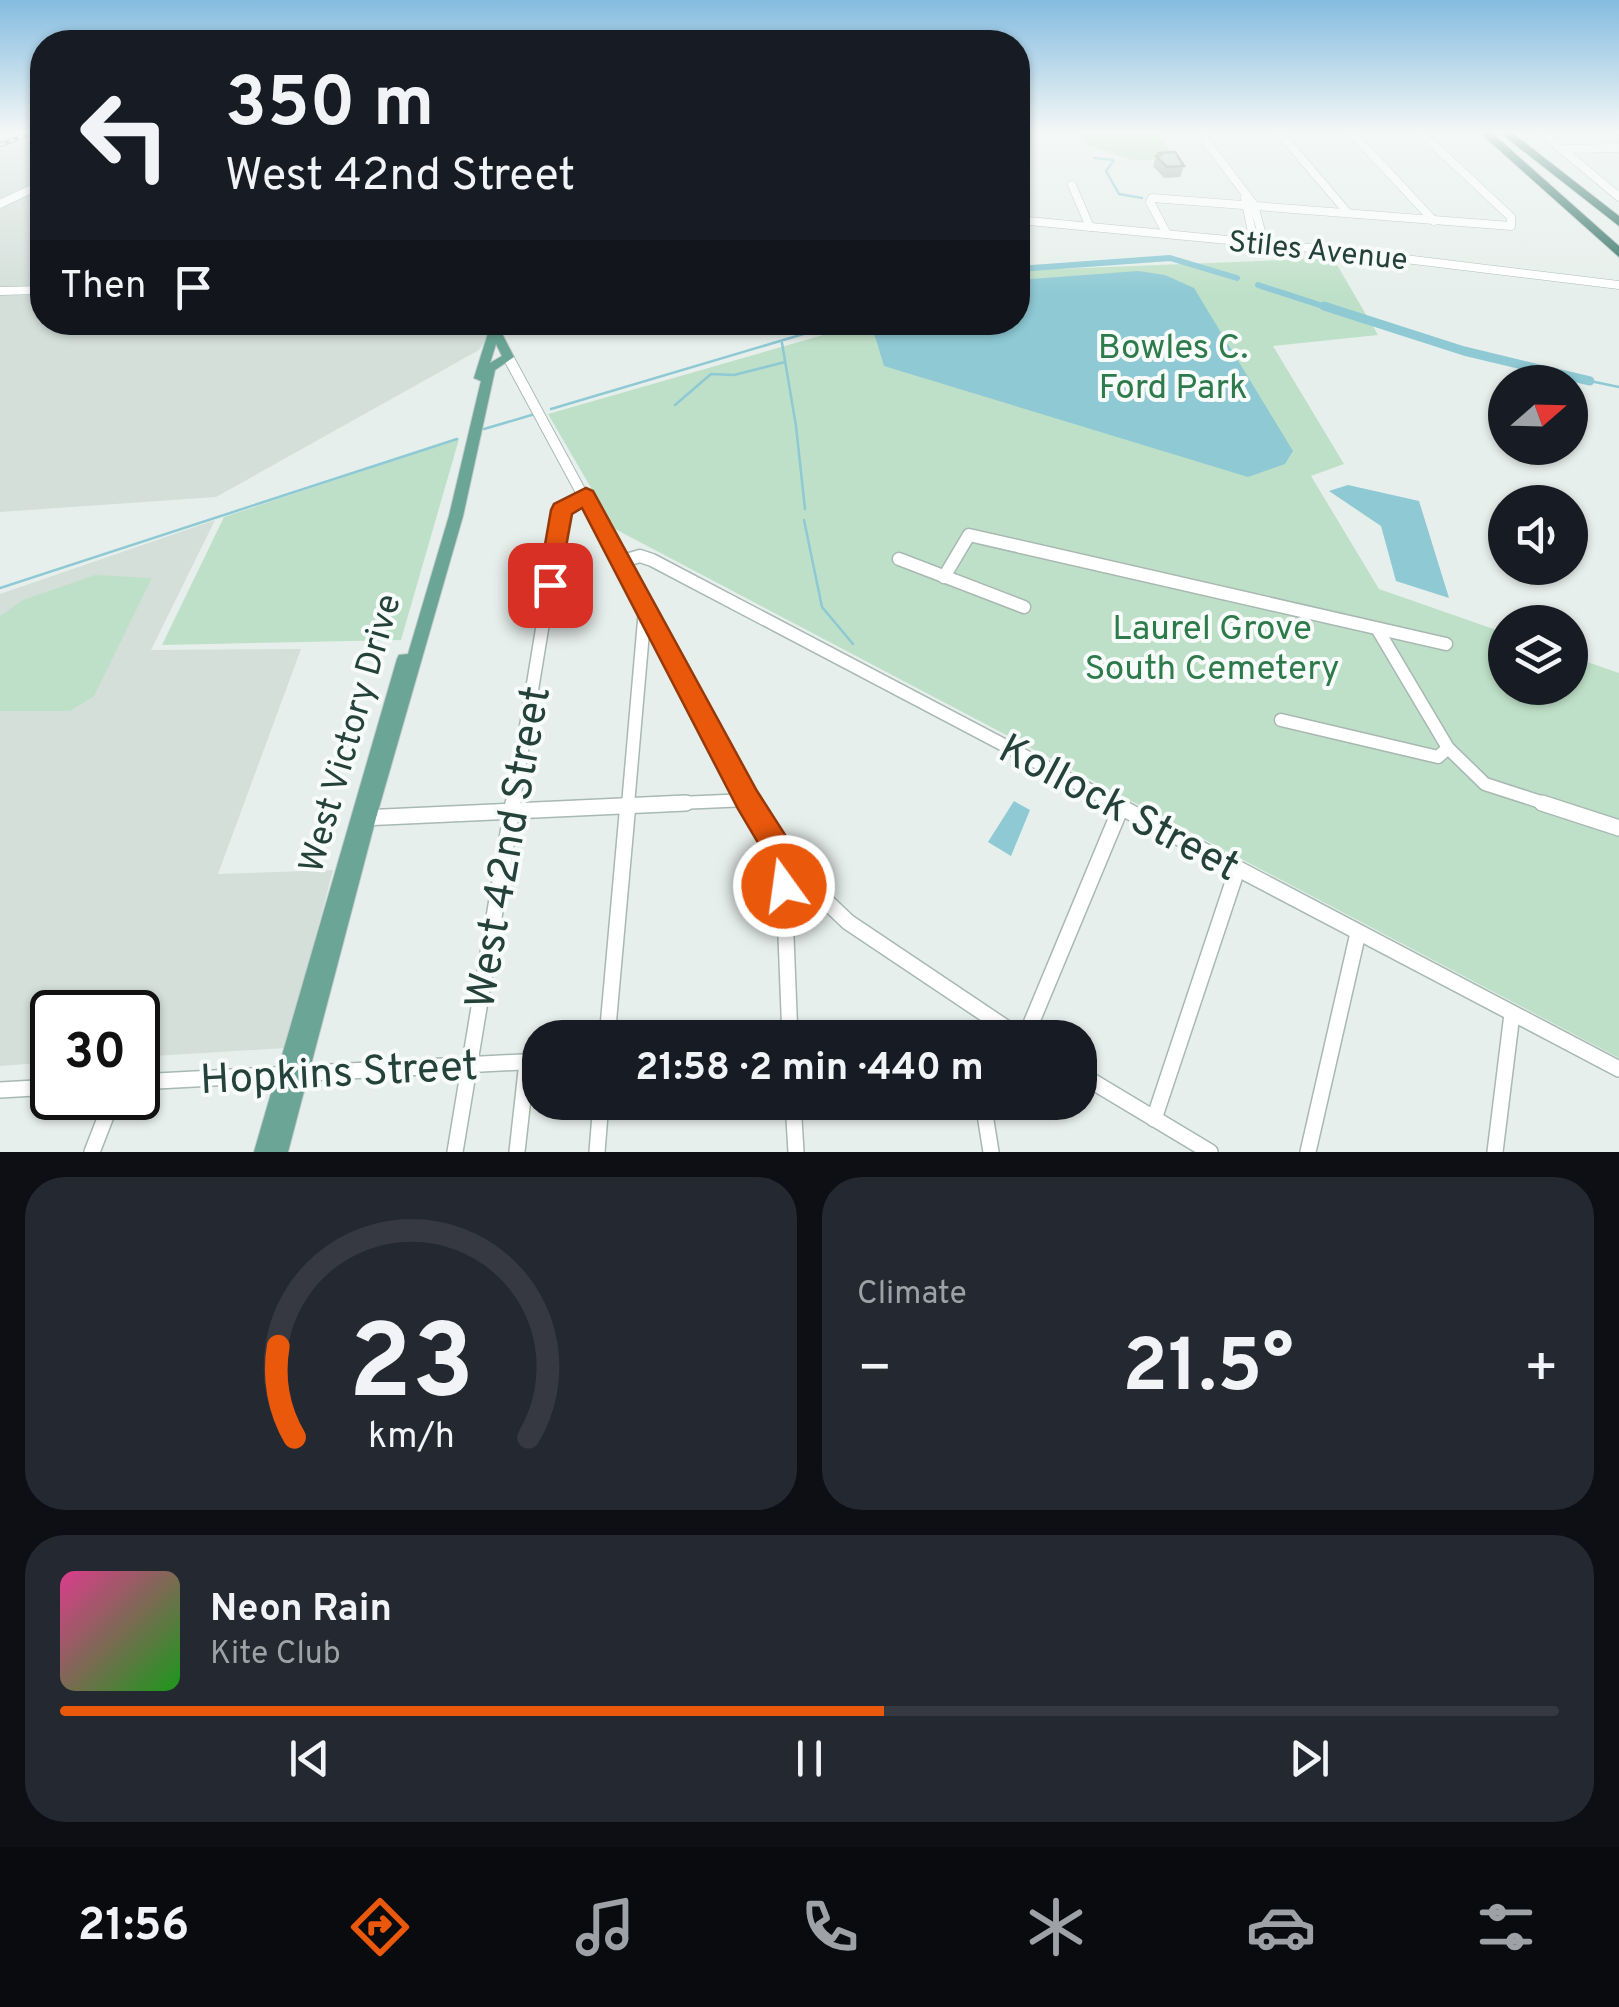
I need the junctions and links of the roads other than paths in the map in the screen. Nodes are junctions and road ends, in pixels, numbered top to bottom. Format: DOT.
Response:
graph roads {
  1 [pos="1072,185"];
  2 [pos="1236,186"];
  3 [pos="1324,186"];
  4 [pos="1401,186"];
  5 [pos="1476,186"];
  6 [pos="1544,186"];
  7 [pos="1573,186"];
  8 [pos="30,190"];
  9 [pos="1248,202"];
  10 [pos="0,204"];
  11 [pos="1348,214"];
  12 [pos="1030,221"];
  13 [pos="1434,221"];
  14 [pos="1619,222"];
  15 [pos="1090,227"];
  16 [pos="1167,234"];
  17 [pos="1259,243"];
  18 [pos="1619,252"];
  19 [pos="1619,285"];
  20 [pos="30,290"];
  21 [pos="0,291"];
  22 [pos="490,335"];
  23 [pos="496,335"];
  24 [pos="508,357"];
  25 [pos="586,496"];
  26 [pos="898,560"];
  27 [pos="619,562"];
  28 [pos="944,577"];
  29 [pos="1024,607"];
  30 [pos="644,609"];
  31 [pos="1378,630"];
  32 [pos="1446,644"];
  33 [pos="1281,720"];
  34 [pos="1448,748"];
  35 [pos="748,800"];
  36 [pos="624,804"];
  37 [pos="1122,805"];
  38 [pos="512,810"];
  39 [pos="362,818"];
  40 [pos="1619,828"];
  41 [pos="788,866"];
  42 [pos="1237,870"];
  43 [pos="1358,933"];
  44 [pos="980,1009"];
  45 [pos="1512,1014"];
  46 [pos="608,1020"];
  47 [pos="789,1020"];
  48 [pos="977,1020"];
  49 [pos="996,1020"];
  50 [pos="1031,1020"];
  51 [pos="522,1062"];
  52 [pos="469,1065"];
  53 [pos="1619,1069"];
  54 [pos="293,1072"];
  55 [pos="160,1081"];
  56 [pos="1097,1084"];
  57 [pos="30,1088"];
  58 [pos="0,1090"];
  59 [pos="1154,1119"];
  60 [pos="104,1120"];
  61 [pos="522,1120"];
  62 [pos="600,1120"];
  63 [pos="794,1120"];
  64 [pos="986,1120"];
  65 [pos="1189,1146"];
  66 [pos="92,1152"];
  67 [pos="264,1152"];
  68 [pos="278,1152"];
  69 [pos="454,1152"];
  70 [pos="516,1152"];
  71 [pos="597,1152"];
  72 [pos="796,1152"];
  73 [pos="991,1152"];
  74 [pos="1210,1152"];
  75 [pos="1308,1152"];
  76 [pos="1495,1152"];
  1 -- 15 [label="street"];
  2 -- 9 [label="street"];
  3 -- 11 [label="street"];
  4 -- 13 [label="street"];
  5 -- 13 [label="street"];
  6 -- 18 [label="highway"];
  7 -- 14 [label="highway"];
  8 -- 10 [label="street"];
  9 -- 11 [label="street"];
  9 -- 16 [label="street"];
  9 -- 17 [label="street"];
  11 -- 13 [label="street"];
  12 -- 15 [label="street, Stiles Avenue"];
  15 -- 16 [label="street, Stiles Avenue"];
  16 -- 17 [label="street, Stiles Avenue"];
  17 -- 19 [label="street, Stiles Avenue"];
  20 -- 21 [label="street"];
  22 -- 39 [label="main road, West Victory Drive"];
  23 -- 24 [label="main road"];
  24 -- 25 [label="street"];
  24 -- 39 [label="main road, West Victory Drive"];
  25 -- 27 [label="street"];
  25 -- 38 [label="street, West 42nd Street"];
  26 -- 28 [label="street"];
  27 -- 30 [label="street"];
  27 -- 37 [label="street, Kollock Street"];
  28 -- 29 [label="street"];
  28 -- 31 [label="street"];
  30 -- 35 [label="street"];
  30 -- 36 [label="street"];
  31 -- 32 [label="street"];
  31 -- 34 [label="street"];
  33 -- 34 [label="street"];
  34 -- 40 [label="street"];
  35 -- 36 [label="street"];
  35 -- 41 [label="street"];
  36 -- 38 [label="street"];
  36 -- 46 [label="street"];
  37 -- 42 [label="street, Kollock Street"];
  37 -- 50 [label="street"];
  38 -- 39 [label="street"];
  38 -- 52 [label="street, West 42nd Street"];
  39 -- 54 [label="main road, West Victory Drive"];
  41 -- 44 [label="street"];
  41 -- 47 [label="street"];
  42 -- 43 [label="street, Kollock Street"];
  42 -- 59 [label="street"];
  43 -- 45 [label="street, Kollock Street"];
  43 -- 75 [label="street"];
  44 -- 48 [label="street"];
  44 -- 49 [label="street"];
  45 -- 53 [label="street, Kollock Street"];
  45 -- 76 [label="street"];
  51 -- 52 [label="street, Hopkins Street"];
  52 -- 54 [label="street, Hopkins Street"];
  52 -- 69 [label="street, West 42nd Street"];
  54 -- 55 [label="street, Hopkins Street"];
  54 -- 67 [label="main road, West Victory Drive"];
  54 -- 68 [label="main road, West Victory Drive"];
  56 -- 59 [label="street"];
  57 -- 58 [label="street"];
  59 -- 65 [label="street"];
  60 -- 66 [label="street"];
  61 -- 70 [label="street"];
  62 -- 71 [label="street"];
  63 -- 72 [label="street"];
  64 -- 73 [label="street"];
  65 -- 74 [label="street"];
}
